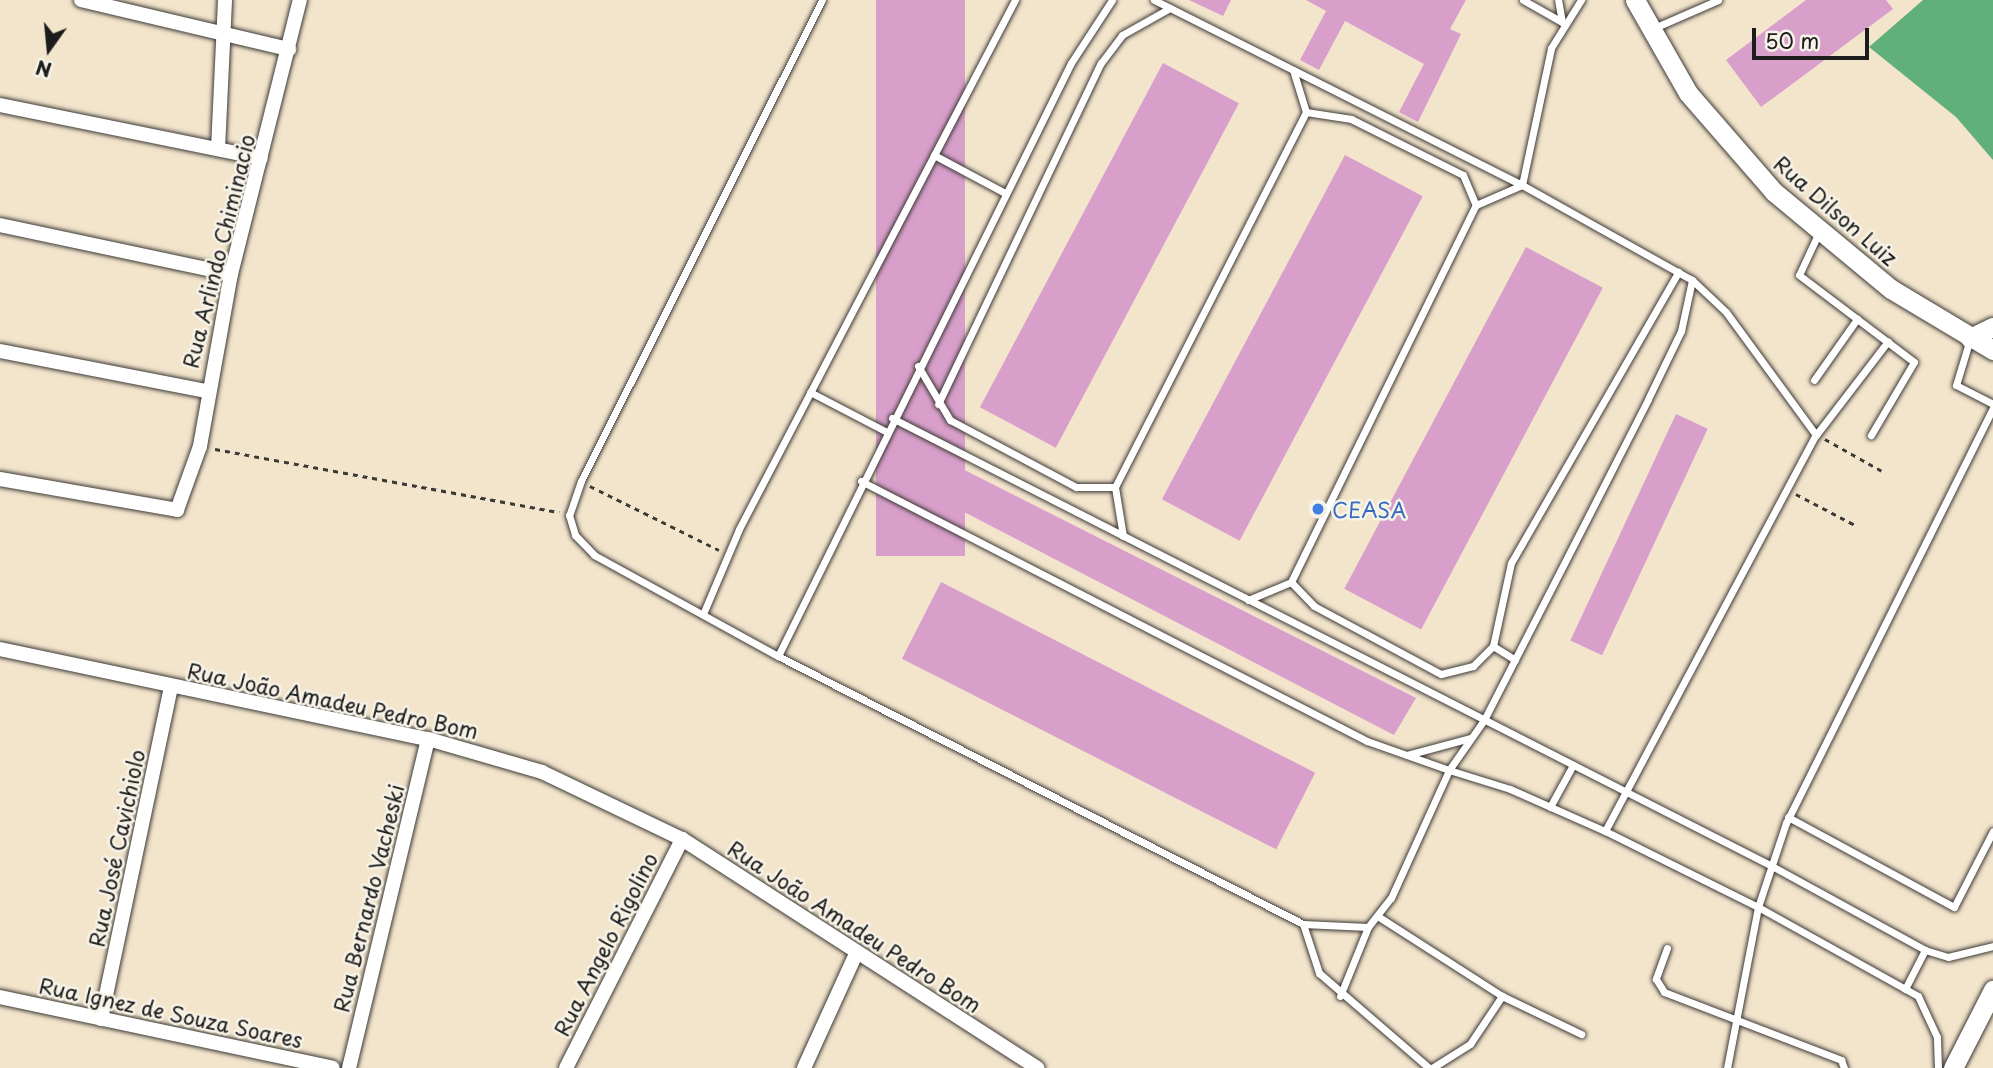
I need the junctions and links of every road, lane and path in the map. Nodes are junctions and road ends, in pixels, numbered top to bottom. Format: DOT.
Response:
graph roads {
  1 [pos="81,0"];
  2 [pos="225,0"];
  3 [pos="300,0"];
  4 [pos="822,0"];
  5 [pos="1015,0"];
  6 [pos="1112,0"];
  7 [pos="1153,0"];
  8 [pos="1523,0"];
  9 [pos="1558,0"];
  10 [pos="1581,0"];
  11 [pos="1635,0"];
  12 [pos="1718,0"];
  13 [pos="1170,8"];
  14 [pos="1562,22"];
  15 [pos="1650,30"];
  16 [pos="225,34"];
  17 [pos="289,49"];
  18 [pos="1293,70"];
  19 [pos="0,104"];
  20 [pos="1306,113"];
  21 [pos="218,149"];
  22 [pos="934,155"];
  23 [pos="261,158"];
  24 [pos="1522,185"];
  25 [pos="1005,194"];
  26 [pos="1476,205"];
  27 [pos="0,225"];
  28 [pos="1820,230"];
  29 [pos="1678,272"];
  30 [pos="231,274"];
  31 [pos="1692,281"];
  32 [pos="1857,319"];
  33 [pos="1993,327"];
  34 [pos="1970,338"];
  35 [pos="1888,341"];
  36 [pos="1993,350"];
  37 [pos="0,351"];
  38 [pos="918,366"];
  39 [pos="1814,380"];
  40 [pos="206,391"];
  41 [pos="810,392"];
  42 [pos="939,404"];
  43 [pos="1993,406"];
  44 [pos="892,418"];
  45 [pos="886,431"];
  46 [pos="1816,435"];
  47 [pos="1871,435"];
  48 [pos="200,446"];
  49 [pos="1882,471"];
  50 [pos="0,479"];
  51 [pos="581,481"];
  52 [pos="861,481"];
  53 [pos="1115,487"];
  54 [pos="1787,490"];
  55 [pos="569,515"];
  56 [pos="1855,526"];
  57 [pos="1123,536"];
  58 [pos="728,555"];
  59 [pos="1291,582"];
  60 [pos="1248,600"];
  61 [pos="703,614"];
  62 [pos="1493,646"];
  63 [pos="0,649"];
  64 [pos="778,656"];
  65 [pos="1515,660"];
  66 [pos="171,686"];
  67 [pos="1484,720"];
  68 [pos="428,738"];
  69 [pos="1471,738"];
  70 [pos="1406,755"];
  71 [pos="1573,765"];
  72 [pos="1449,770"];
  73 [pos="1626,792"];
  74 [pos="1550,807"];
  75 [pos="1788,817"];
  76 [pos="1605,831"];
  77 [pos="1993,831"];
  78 [pos="682,839"];
  79 [pos="1770,865"];
  80 [pos="1758,907"];
  81 [pos="1379,917"];
  82 [pos="1303,924"];
  83 [pos="1368,927"];
  84 [pos="1993,946"];
  85 [pos="1667,948"];
  86 [pos="1925,950"];
  87 [pos="856,954"];
  88 [pos="1905,989"];
  89 [pos="1993,990"];
  90 [pos="1340,996"];
  91 [pos="1502,996"];
  92 [pos="0,997"];
  93 [pos="101,1019"];
  94 [pos="1732,1019"];
  95 [pos="1581,1034"];
  96 [pos="333,1068"];
  97 [pos="349,1068"];
  98 [pos="566,1068"];
  99 [pos="804,1068"];
  100 [pos="1038,1068"];
  101 [pos="1430,1068"];
  102 [pos="1727,1068"];
  103 [pos="1844,1068"];
  104 [pos="1938,1068"];
  105 [pos="1953,1068"];
  1 -- 16 [label="street"];
  2 -- 16 [label="street"];
  3 -- 17 [label="street, Rua Arlindo Chiminacio"];
  4 -- 51 [label="lane"];
  5 -- 22 [label="lane"];
  6 -- 25 [label="lane"];
  7 -- 13 [label="lane"];
  8 -- 14 [label="lane"];
  9 -- 14 [label="lane"];
  10 -- 14 [label="lane"];
  11 -- 15 [label="street, Rua Dilson Luiz"];
  12 -- 15 [label="lane"];
  13 -- 18 [label="lane"];
  13 -- 42 [label="lane"];
  14 -- 24 [label="lane"];
  15 -- 28 [label="street, Rua Dilson Luiz"];
  16 -- 17 [label="street"];
  16 -- 21 [label="street"];
  17 -- 23 [label="street, Rua Arlindo Chiminacio"];
  18 -- 20 [label="lane"];
  18 -- 24 [label="lane"];
  19 -- 21 [label="street"];
  20 -- 26 [label="lane"];
  20 -- 53 [label="lane"];
  21 -- 23 [label="street"];
  22 -- 25 [label="lane"];
  22 -- 41 [label="lane"];
  23 -- 30 [label="street, Rua Arlindo Chiminacio"];
  24 -- 26 [label="lane"];
  24 -- 29 [label="lane"];
  25 -- 38 [label="lane"];
  26 -- 59 [label="lane"];
  27 -- 30 [label="street"];
  28 -- 32 [label="lane"];
  28 -- 34 [label="street, Rua Dilson Luiz"];
  29 -- 31 [label="lane"];
  29 -- 62 [label="lane"];
  30 -- 40 [label="street, Rua Arlindo Chiminacio"];
  31 -- 46 [label="lane"];
  31 -- 65 [label="lane"];
  32 -- 35 [label="lane"];
  32 -- 39 [label="lane"];
  33 -- 34 [label="street"];
  34 -- 36 [label="street, Rua Dilson Luiz"];
  34 -- 43 [label="lane"];
  35 -- 46 [label="lane"];
  35 -- 47 [label="lane"];
  37 -- 40 [label="street"];
  38 -- 42 [label="lane"];
  38 -- 44 [label="lane"];
  40 -- 48 [label="street, Rua Arlindo Chiminacio"];
  41 -- 45 [label="lane"];
  41 -- 58 [label="lane"];
  42 -- 53 [label="lane"];
  43 -- 75 [label="lane"];
  44 -- 45 [label="lane"];
  44 -- 57 [label="lane"];
  45 -- 52 [label="lane"];
  46 -- 49 [label="path"];
  46 -- 54 [label="lane"];
  48 -- 50 [label="street, Rua Arlindo Chiminacio"];
  48 -- 55 [label="path"];
  51 -- 55 [label="lane"];
  51 -- 58 [label="path"];
  52 -- 64 [label="lane"];
  52 -- 70 [label="lane"];
  53 -- 57 [label="lane"];
  54 -- 56 [label="path"];
  54 -- 73 [label="lane"];
  55 -- 61 [label="lane"];
  57 -- 60 [label="lane"];
  58 -- 61 [label="lane"];
  59 -- 60 [label="lane"];
  59 -- 62 [label="lane"];
  60 -- 67 [label="lane"];
  61 -- 64 [label="lane"];
  62 -- 65 [label="lane"];
  63 -- 66 [label="street, Rua João Amadeu Pedro Bom"];
  64 -- 82 [label="lane"];
  65 -- 67 [label="lane"];
  66 -- 68 [label="street, Rua João Amadeu Pedro Bom"];
  66 -- 93 [label="street, Rua José Cavichiolo"];
  67 -- 69 [label="lane"];
  67 -- 71 [label="lane"];
  68 -- 78 [label="street, Rua João Amadeu Pedro Bom"];
  68 -- 97 [label="street, Rua Bernardo Vacheski"];
  69 -- 70 [label="lane"];
  69 -- 72 [label="lane"];
  70 -- 72 [label="lane"];
  71 -- 73 [label="lane"];
  71 -- 74 [label="lane"];
  72 -- 74 [label="lane"];
  72 -- 81 [label="lane"];
  73 -- 76 [label="lane"];
  73 -- 79 [label="lane"];
  74 -- 76 [label="lane"];
  75 -- 77 [label="lane"];
  75 -- 79 [label="lane"];
  76 -- 80 [label="lane"];
  78 -- 87 [label="street, Rua João Amadeu Pedro Bom"];
  78 -- 98 [label="street, Rua Angelo Rigolino"];
  79 -- 80 [label="lane"];
  79 -- 86 [label="lane"];
  80 -- 88 [label="lane"];
  80 -- 94 [label="lane"];
  81 -- 83 [label="lane"];
  81 -- 91 [label="lane"];
  82 -- 83 [label="lane"];
  82 -- 90 [label="lane"];
  83 -- 90 [label="lane"];
  84 -- 86 [label="lane"];
  85 -- 94 [label="lane"];
  86 -- 88 [label="lane"];
  87 -- 99 [label="street"];
  87 -- 100 [label="street, Rua João Amadeu Pedro Bom"];
  88 -- 104 [label="lane"];
  89 -- 105 [label="street"];
  90 -- 101 [label="lane"];
  91 -- 95 [label="lane"];
  91 -- 101 [label="lane"];
  92 -- 93 [label="street, Rua Ignez de Souza Soares"];
  93 -- 96 [label="street, Rua Ignez de Souza Soares"];
  94 -- 102 [label="lane"];
  94 -- 103 [label="lane"];
}
